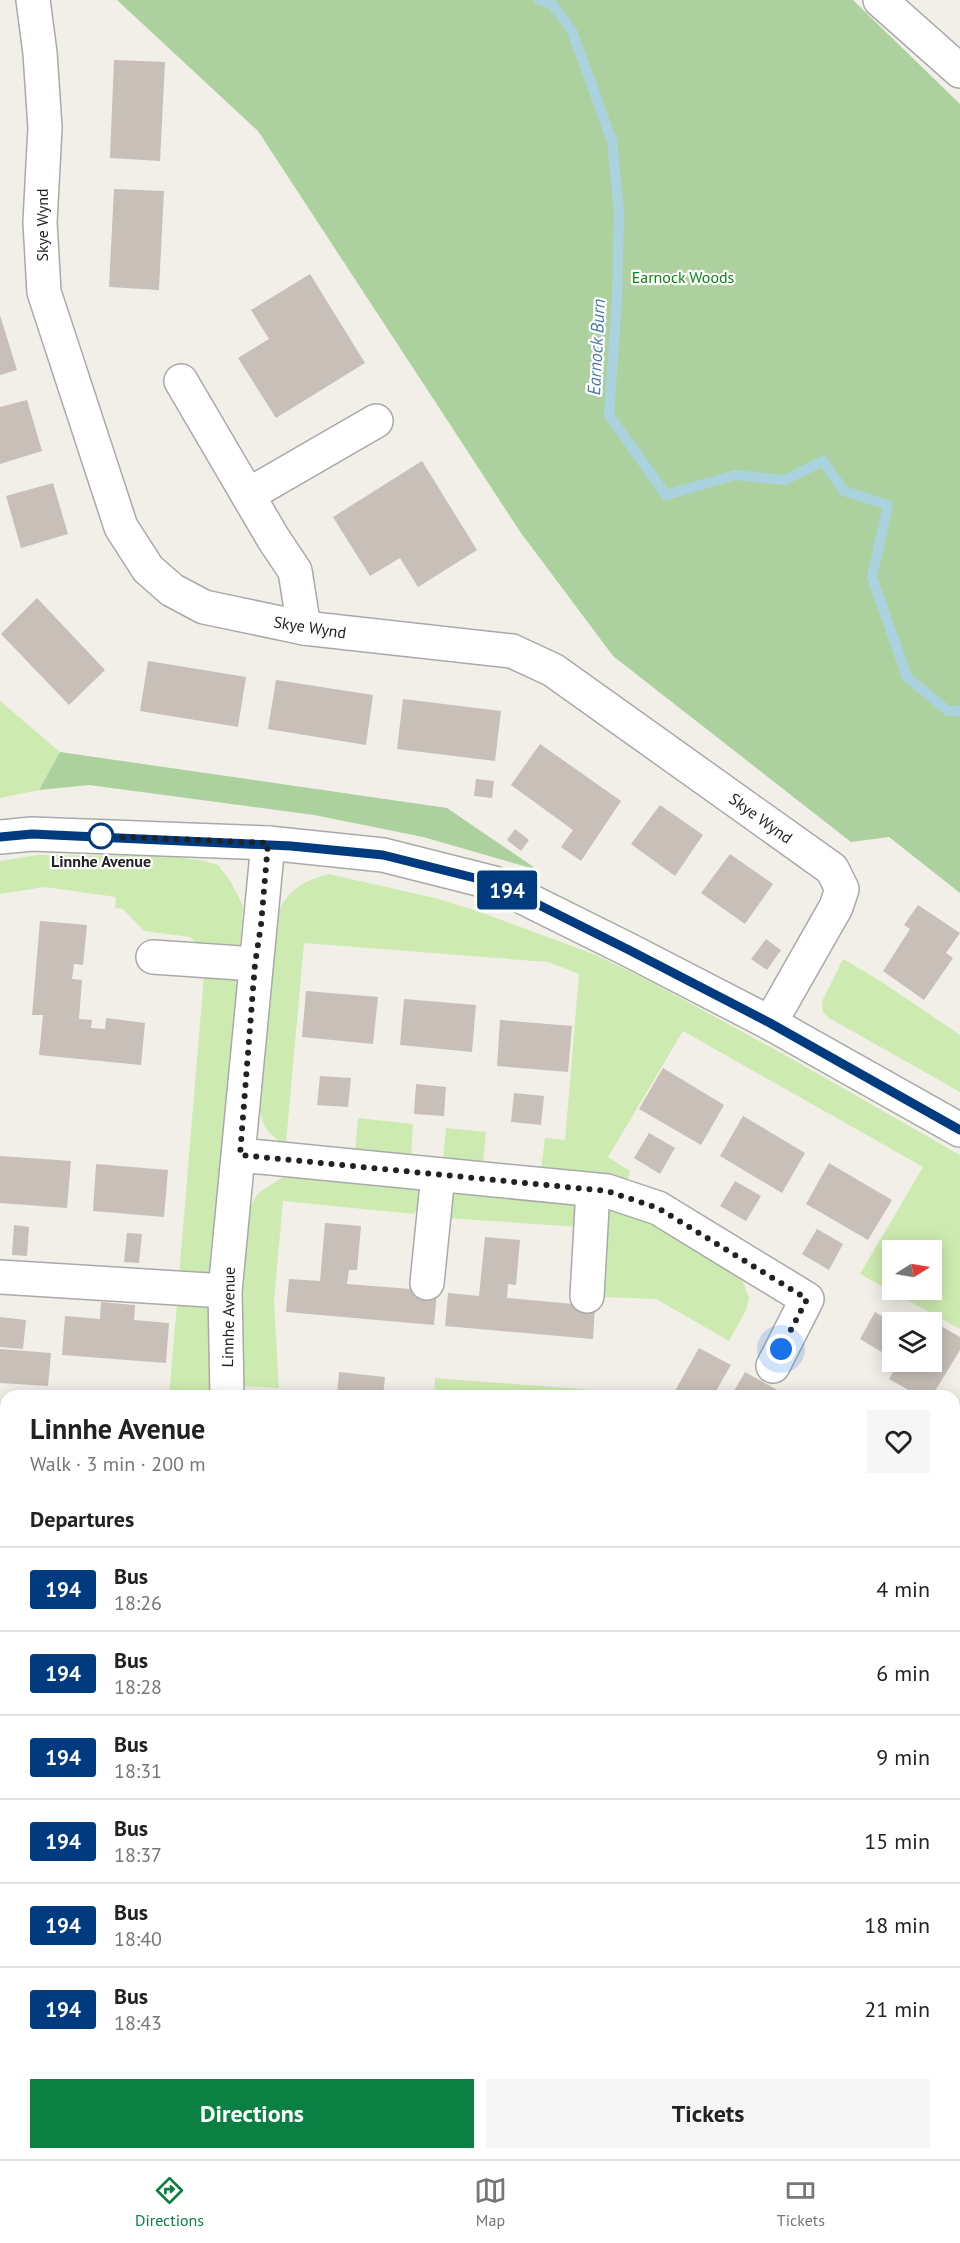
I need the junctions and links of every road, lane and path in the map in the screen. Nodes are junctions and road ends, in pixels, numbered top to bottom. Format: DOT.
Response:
graph roads {
  1 [pos="33,0"];
  2 [pos="880,0"];
  3 [pos="960,71"];
  4 [pos="181,381"];
  5 [pos="376,421"];
  6 [pos="248,495"];
  7 [pos="304,628"];
  8 [pos="0,837"];
  9 [pos="268,843"];
  10 [pos="153,957"];
  11 [pos="255,964"];
  12 [pos="770,1023"];
  13 [pos="960,1130"];
  14 [pos="240,1155"];
  15 [pos="438,1174"];
  16 [pos="593,1190"];
  17 [pos="0,1277"];
  18 [pos="428,1283"];
  19 [pos="225,1291"];
  20 [pos="587,1296"];
  21 [pos="773,1366"];
  22 [pos="227,1390"];
  1 -- 7 [label="street, Skye Wynd"];
  2 -- 3 [label="street"];
  4 -- 6 [label="street"];
  5 -- 6 [label="street"];
  6 -- 7 [label="street"];
  7 -- 12 [label="street, Skye Wynd"];
  8 -- 9 [label="street"];
  9 -- 11 [label="street, Linnhe Avenue"];
  9 -- 12 [label="street"];
  10 -- 11 [label="street"];
  11 -- 14 [label="street, Linnhe Avenue"];
  12 -- 13 [label="street"];
  14 -- 15 [label="street"];
  14 -- 19 [label="street, Linnhe Avenue"];
  15 -- 16 [label="street"];
  15 -- 18 [label="street"];
  16 -- 20 [label="street"];
  16 -- 21 [label="street"];
  17 -- 19 [label="street"];
  19 -- 22 [label="street, Linnhe Avenue"];
}
